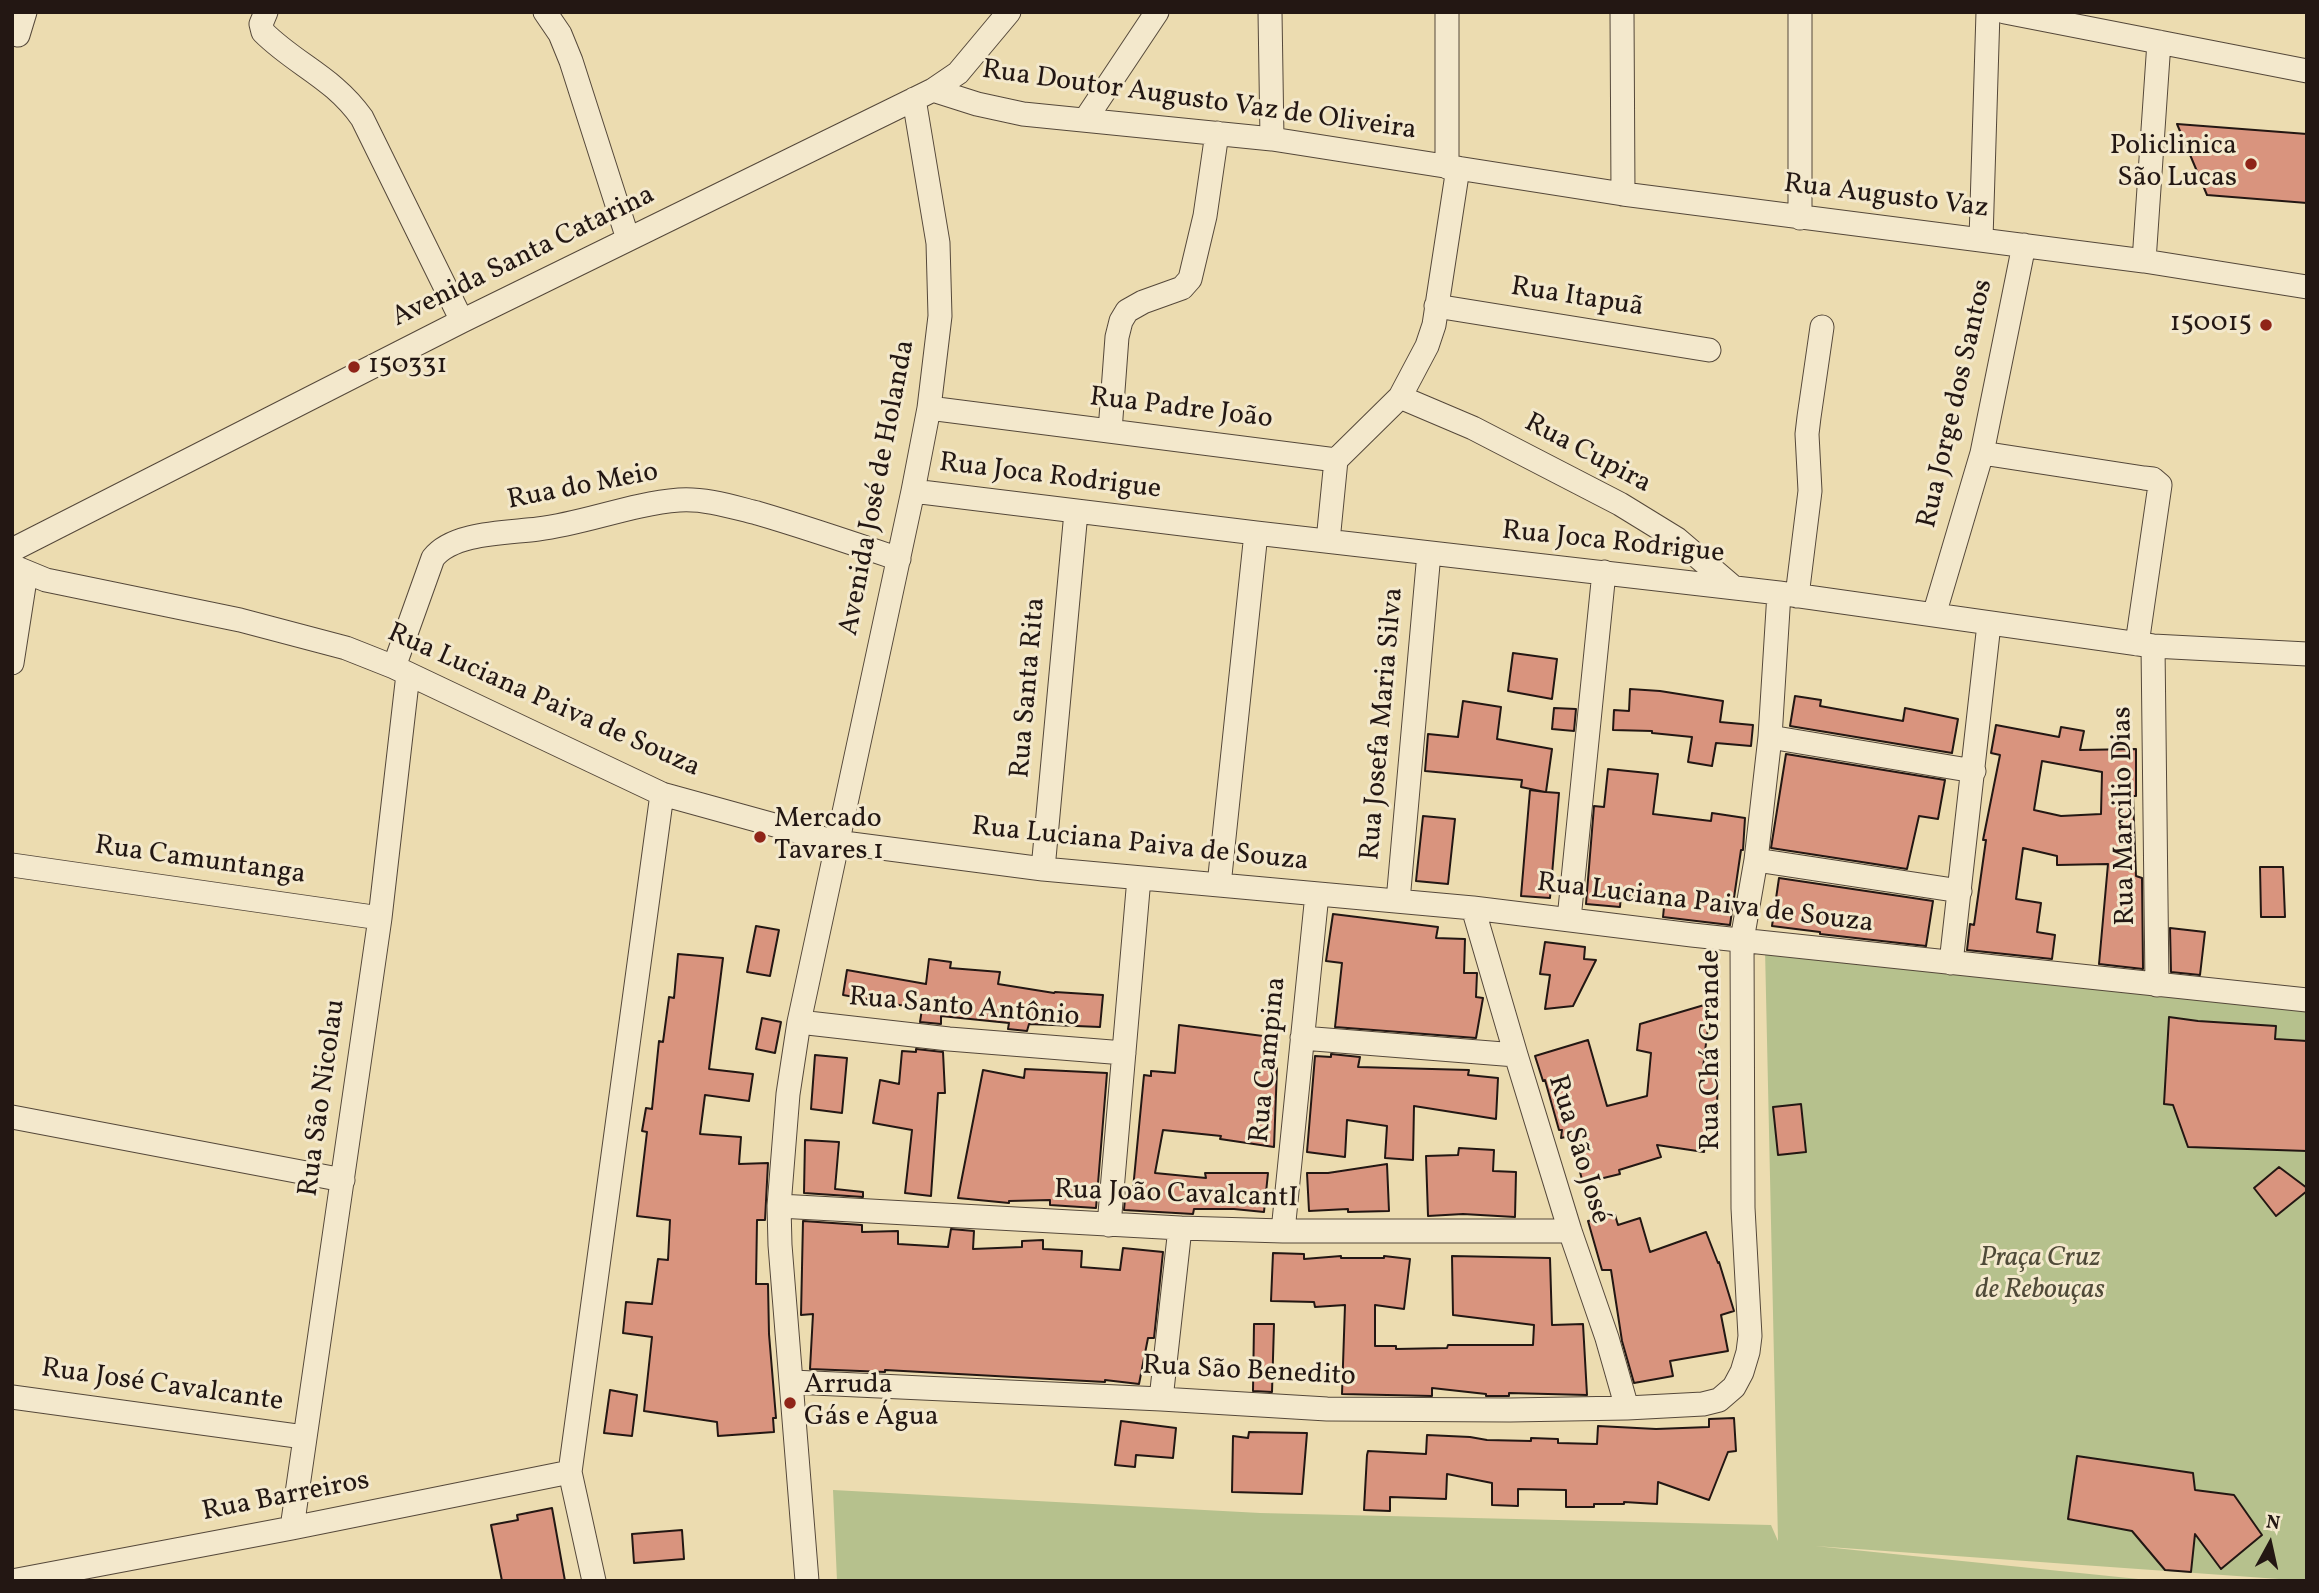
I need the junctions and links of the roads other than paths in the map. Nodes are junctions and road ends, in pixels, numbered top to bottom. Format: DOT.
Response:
graph roads {
  1 [pos="25,12"];
  2 [pos="266,12"];
  3 [pos="545,12"];
  4 [pos="1009,12"];
  5 [pos="1157,12"];
  6 [pos="1270,12"];
  7 [pos="1447,12"];
  8 [pos="1622,12"];
  9 [pos="1800,12"];
  10 [pos="1988,12"];
  11 [pos="2005,12"];
  12 [pos="18,35"];
  13 [pos="2159,42"];
  14 [pos="2307,71"];
  15 [pos="924,95"];
  16 [pos="1085,120"];
  17 [pos="1217,133"];
  18 [pos="1272,139"];
  19 [pos="1452,168"];
  20 [pos="1623,194"];
  21 [pos="1800,218"];
  22 [pos="628,239"];
  23 [pos="1982,239"];
  24 [pos="2024,246"];
  25 [pos="2144,261"];
  26 [pos="2307,287"];
  27 [pos="1436,306"];
  28 [pos="462,321"];
  29 [pos="1822,327"];
  30 [pos="1709,351"];
  31 [pos="1400,397"];
  32 [pos="929,408"];
  33 [pos="1110,431"];
  34 [pos="1982,453"];
  35 [pos="1336,460"];
  36 [pos="913,491"];
  37 [pos="1076,512"];
  38 [pos="1256,533"];
  39 [pos="1328,541"];
  40 [pos="12,550"];
  41 [pos="1429,553"];
  42 [pos="899,559"];
  43 [pos="19,570"];
  44 [pos="1604,572"];
  45 [pos="1733,587"];
  46 [pos="1788,594"];
  47 [pos="1934,615"];
  48 [pos="1989,624"];
  49 [pos="2145,645"];
  50 [pos="2307,654"];
  51 [pos="12,663"];
  52 [pos="401,671"];
  53 [pos="1770,737"];
  54 [pos="1974,771"];
  55 [pos="662,794"];
  56 [pos="836,842"];
  57 [pos="1756,860"];
  58 [pos="12,865"];
  59 [pos="1043,869"];
  60 [pos="1139,878"];
  61 [pos="1219,884"];
  62 [pos="1960,891"];
  63 [pos="1317,894"];
  64 [pos="1398,901"];
  65 [pos="1473,908"];
  66 [pos="380,918"];
  67 [pos="1569,919"];
  68 [pos="1742,940"];
  69 [pos="1951,963"];
  70 [pos="2157,985"];
  71 [pos="2307,1000"];
  72 [pos="799,1022"];
  73 [pos="1302,1038"];
  74 [pos="1124,1053"];
  75 [pos="1516,1055"];
  76 [pos="12,1117"];
  77 [pos="343,1180"];
  78 [pos="779,1206"];
  79 [pos="1109,1225"];
  80 [pos="1180,1228"];
  81 [pos="1283,1231"];
  82 [pos="1570,1231"];
  83 [pos="792,1382"];
  84 [pos="12,1396"];
  85 [pos="1161,1399"];
  86 [pos="1703,1404"];
  87 [pos="1627,1408"];
  88 [pos="304,1437"];
  89 [pos="570,1472"];
  90 [pos="292,1528"];
  91 [pos="12,1581"];
  92 [pos="594,1581"];
  93 [pos="807,1581"];
  1 -- 12 [label="street"];
  2 -- 28 [label="street"];
  3 -- 22 [label="street"];
  4 -- 15 [label="street, Avenida Santa Catarina"];
  5 -- 16 [label="street"];
  6 -- 18 [label="street"];
  7 -- 19 [label="street"];
  8 -- 20 [label="street"];
  9 -- 21 [label="street"];
  10 -- 23 [label="street"];
  11 -- 13 [label="street"];
  13 -- 14 [label="street"];
  13 -- 25 [label="street"];
  15 -- 16 [label="street, Rua Doutor Augusto Vaz de Oliveira"];
  15 -- 22 [label="street, Avenida Santa Catarina"];
  15 -- 32 [label="street, Avenida José de Holanda"];
  16 -- 17 [label="street, Rua Doutor Augusto Vaz de Oliveira"];
  17 -- 18 [label="street, Rua Doutor Augusto Vaz de Oliveira"];
  17 -- 33 [label="street"];
  18 -- 19 [label="street, Rua Doutor Augusto Vaz de Oliveira"];
  19 -- 20 [label="street, Rua Augusto Vaz"];
  19 -- 27 [label="street"];
  20 -- 21 [label="street, Rua Augusto Vaz"];
  21 -- 23 [label="street, Rua Augusto Vaz"];
  22 -- 28 [label="street, Avenida Santa Catarina"];
  23 -- 24 [label="street, Rua Augusto Vaz"];
  24 -- 25 [label="street, Rua Augusto Vaz"];
  24 -- 34 [label="street, Rua Jorge dos Santos"];
  25 -- 26 [label="street, Rua Augusto Vaz"];
  27 -- 30 [label="street, Rua Itapuã"];
  27 -- 31 [label="street"];
  28 -- 40 [label="street, Avenida Santa Catarina"];
  29 -- 46 [label="street, Rua Chá Grande"];
  31 -- 35 [label="street"];
  31 -- 45 [label="street, Rua Cupira"];
  32 -- 33 [label="street, Rua Padre João"];
  32 -- 36 [label="street, Avenida José de Holanda"];
  33 -- 35 [label="street, Rua Padre João"];
  34 -- 47 [label="street, Rua Jorge dos Santos"];
  34 -- 49 [label="street, Rua Marcilio Dias"];
  35 -- 39 [label="street"];
  36 -- 37 [label="street, Rua Joca Rodrigue"];
  36 -- 42 [label="street, Avenida José de Holanda"];
  37 -- 38 [label="street, Rua Joca Rodrigue"];
  37 -- 59 [label="street, Rua Santa Rita"];
  38 -- 39 [label="street, Rua Joca Rodrigue"];
  38 -- 61 [label="street"];
  39 -- 41 [label="street, Rua Joca Rodrigue"];
  41 -- 44 [label="street, Rua Joca Rodrigue"];
  41 -- 64 [label="street, Rua Josefa Maria Silva"];
  42 -- 52 [label="street, Rua do Meio"];
  42 -- 56 [label="street, Avenida José de Holanda"];
  43 -- 51 [label="street"];
  43 -- 52 [label="street, Rua Luciana Paiva de Souza"];
  44 -- 45 [label="street, Rua Joca Rodrigue"];
  44 -- 67 [label="street"];
  45 -- 46 [label="street, Rua Joca Rodrigue"];
  46 -- 47 [label="street, Rua Joca Rodrigue"];
  46 -- 53 [label="street, Rua Chá Grande"];
  47 -- 48 [label="street, Rua Joca Rodrigue"];
  48 -- 49 [label="street, Rua Joca Rodrigue"];
  48 -- 54 [label="street"];
  49 -- 50 [label="street, Rua Joca Rodrigue"];
  49 -- 70 [label="street, Rua Marcilio Dias"];
  52 -- 55 [label="street, Rua Luciana Paiva de Souza"];
  52 -- 66 [label="street, Rua São Nicolau"];
  53 -- 54 [label="street"];
  53 -- 57 [label="street, Rua Chá Grande"];
  54 -- 62 [label="street"];
  55 -- 56 [label="street, Rua Luciana Paiva de Souza"];
  55 -- 89 [label="street"];
  56 -- 59 [label="street, Rua Luciana Paiva de Souza"];
  56 -- 72 [label="street, Avenida José de Holanda"];
  57 -- 62 [label="street"];
  57 -- 68 [label="street, Rua Chá Grande"];
  58 -- 66 [label="street, Rua Camuntanga"];
  59 -- 60 [label="street, Rua Luciana Paiva de Souza"];
  60 -- 61 [label="street, Rua Luciana Paiva de Souza"];
  60 -- 74 [label="street"];
  61 -- 63 [label="street, Rua Luciana Paiva de Souza"];
  62 -- 69 [label="street"];
  63 -- 64 [label="street, Rua Luciana Paiva de Souza"];
  63 -- 73 [label="street, Rua Campina"];
  64 -- 65 [label="street, Rua Luciana Paiva de Souza"];
  65 -- 67 [label="street, Rua Luciana Paiva de Souza"];
  65 -- 75 [label="street, Rua São José"];
  66 -- 77 [label="street, Rua São Nicolau"];
  67 -- 68 [label="street, Rua Luciana Paiva de Souza"];
  68 -- 69 [label="street, Rua Luciana Paiva de Souza"];
  68 -- 86 [label="street, Rua Chá Grande"];
  69 -- 70 [label="street, Rua Luciana Paiva de Souza"];
  70 -- 71 [label="street, Rua Luciana Paiva de Souza"];
  72 -- 74 [label="street, Rua Santo Antônio"];
  72 -- 78 [label="street, Avenida José de Holanda"];
  73 -- 75 [label="street"];
  73 -- 81 [label="street, Rua Campina"];
  74 -- 79 [label="street"];
  75 -- 82 [label="street, Rua São José"];
  76 -- 77 [label="street"];
  77 -- 88 [label="street, Rua São Nicolau"];
  78 -- 79 [label="street, Rua João CavalcantI"];
  78 -- 83 [label="street, Avenida José de Holanda"];
  79 -- 80 [label="street, Rua João CavalcantI"];
  80 -- 81 [label="street, Rua João CavalcantI"];
  80 -- 85 [label="street"];
  81 -- 82 [label="street, Rua João CavalcantI"];
  82 -- 87 [label="street, Rua São José"];
  83 -- 85 [label="street, Rua São Benedito"];
  83 -- 93 [label="street, Avenida José de Holanda"];
  84 -- 88 [label="street, Rua José Cavalcante"];
  85 -- 87 [label="street, Rua São Benedito"];
  86 -- 87 [label="street, Rua São Benedito"];
  88 -- 90 [label="street, Rua São Nicolau"];
  89 -- 90 [label="street, Rua Barreiros"];
  89 -- 92 [label="street"];
  90 -- 91 [label="street, Rua Barreiros"];
}
